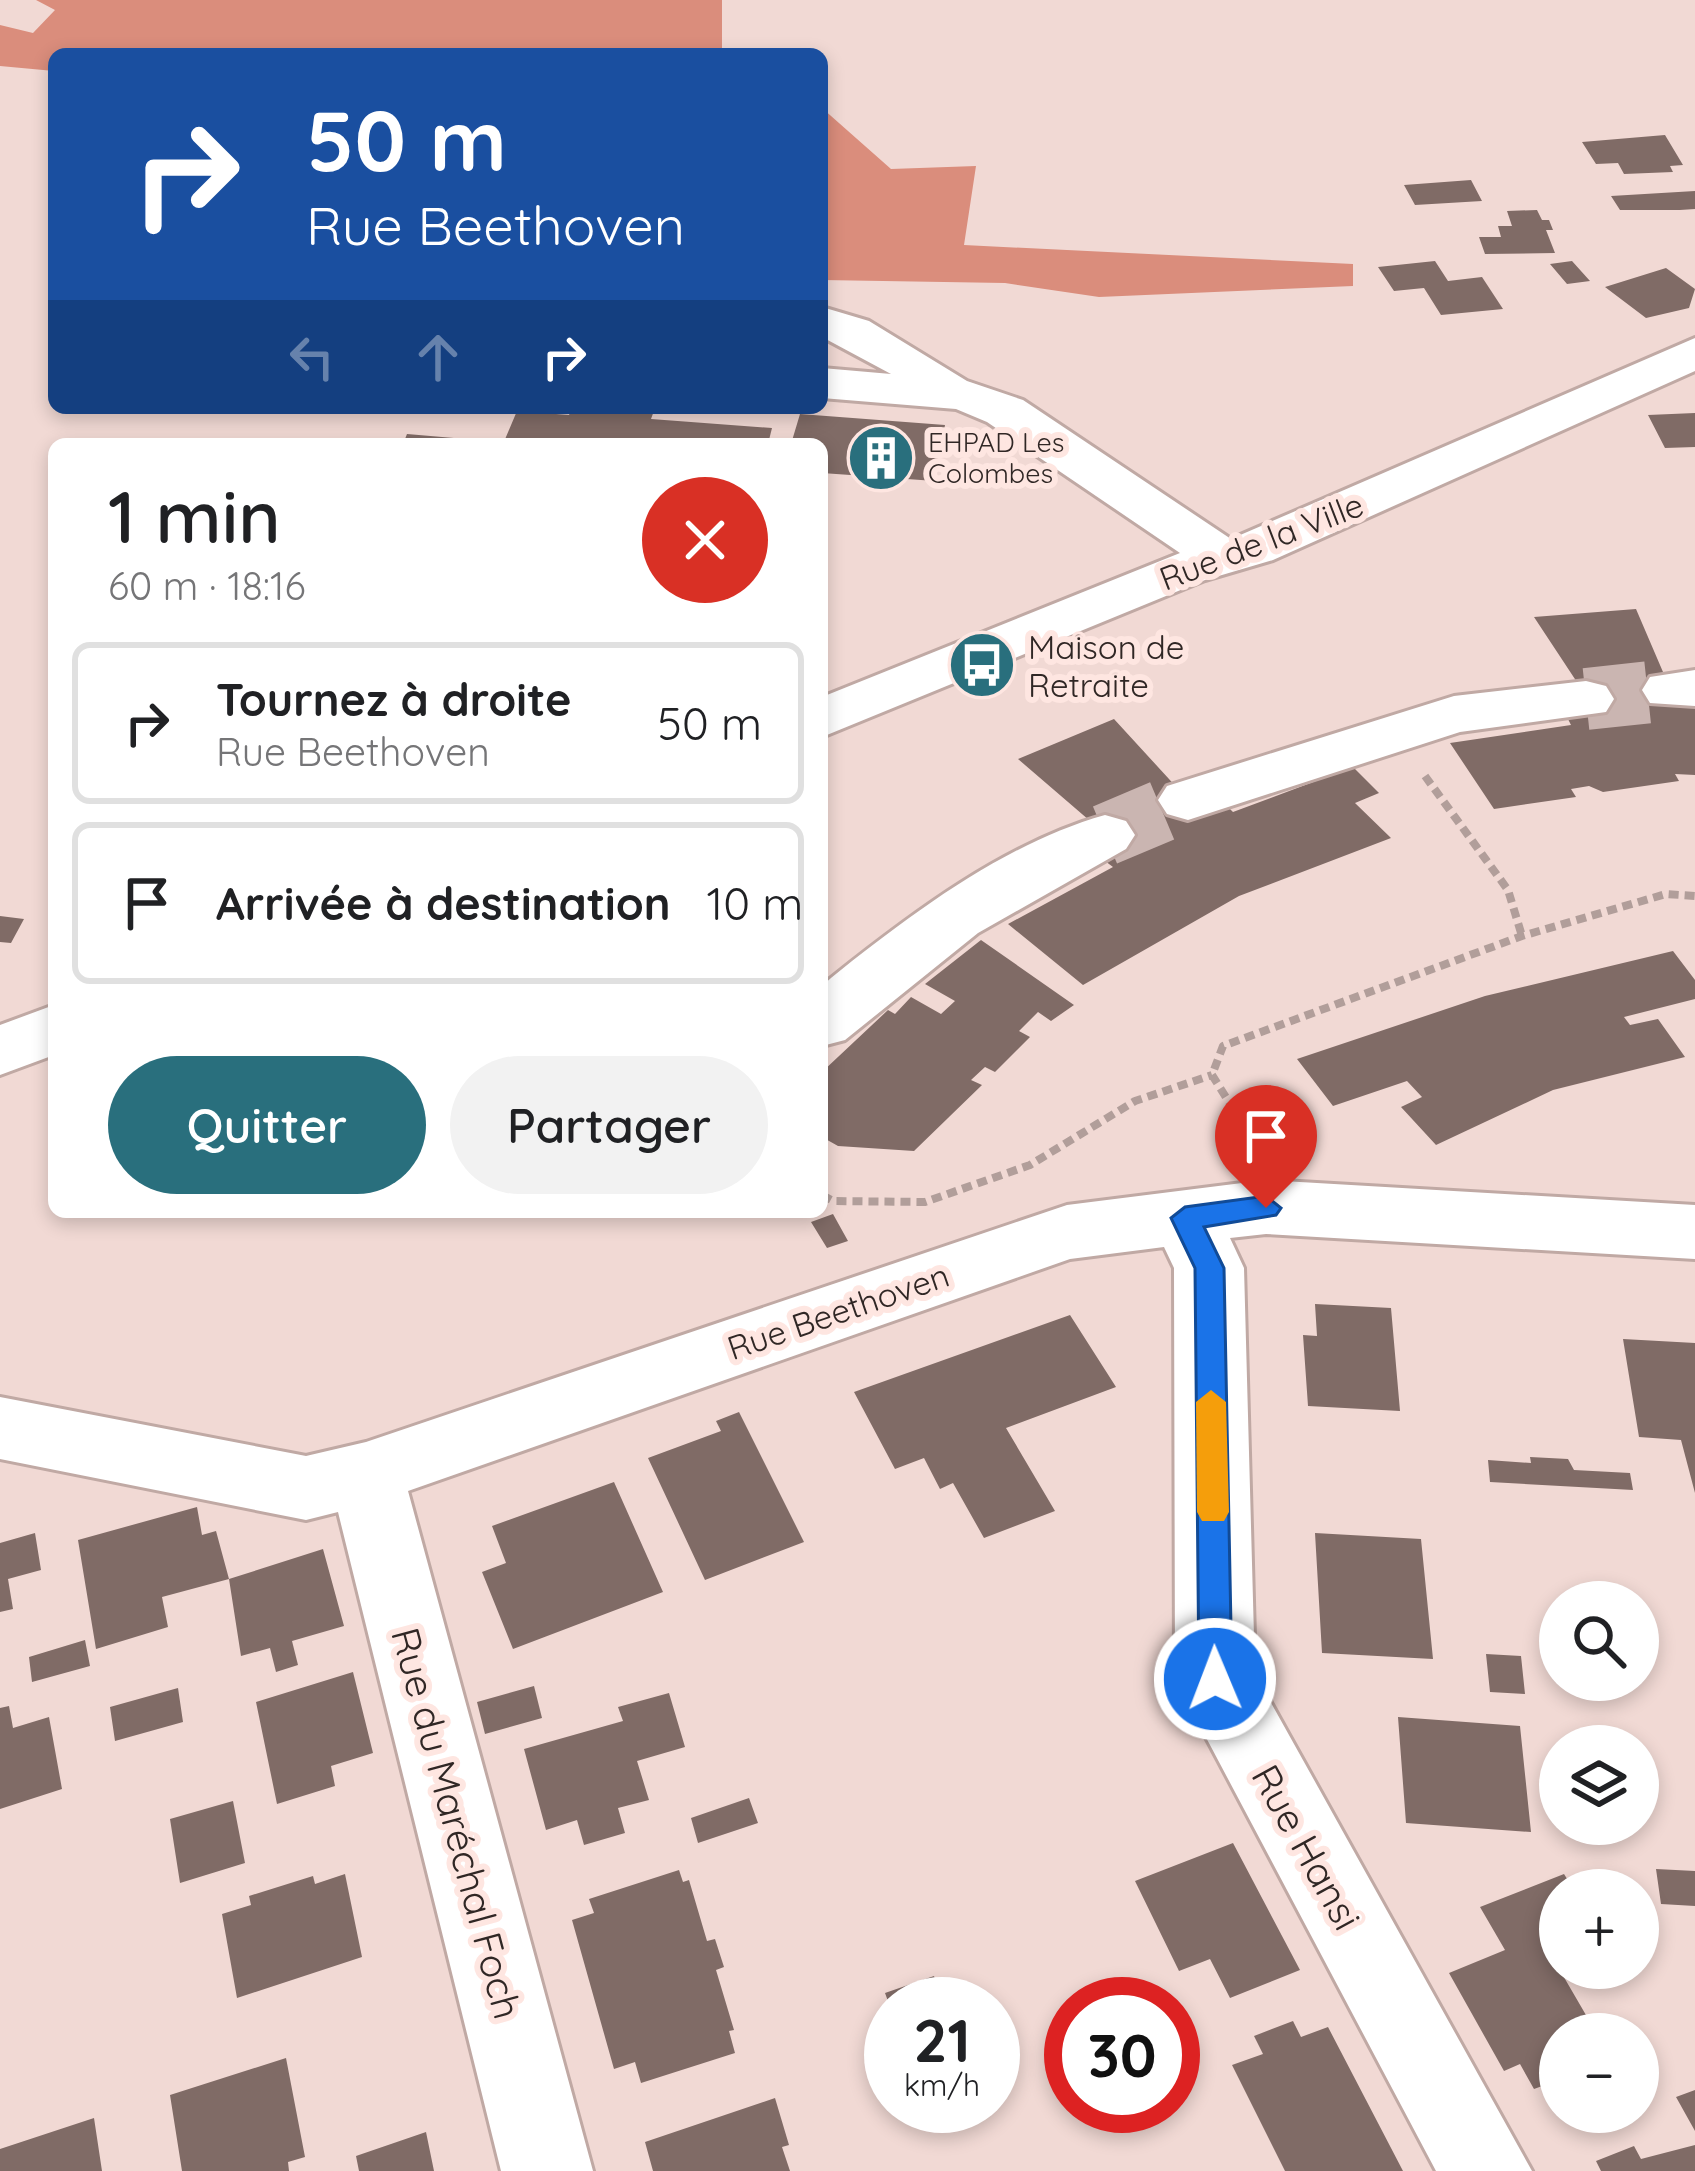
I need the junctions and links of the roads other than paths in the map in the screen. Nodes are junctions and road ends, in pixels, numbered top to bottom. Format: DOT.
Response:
graph roads {
  1 [pos="828,323"];
  2 [pos="1695,353"];
  3 [pos="828,384"];
  4 [pos="964,395"];
  5 [pos="1223,558"];
  6 [pos="1586,699"];
  7 [pos="828,716"];
  8 [pos="1189,800"];
  9 [pos="1105,835"];
  10 [pos="828,1018"];
  11 [pos="48,1031"];
  12 [pos="0,1051"];
  13 [pos="1185,1218"];
  14 [pos="1695,1232"];
  15 [pos="0,1428"];
  16 [pos="366,1474"];
  17 [pos="548,2171"];
  18 [pos="1486,2171"];
  1 -- 4 [label="street"];
  2 -- 5 [label="street, Rue de la Ville"];
  3 -- 4 [label="street"];
  4 -- 5 [label="street"];
  5 -- 7 [label="street, Rue de la Ville"];
  6 -- 8 [label="street"];
  9 -- 10 [label="street"];
  11 -- 12 [label="street"];
  13 -- 14 [label="street, Rue Beethoven"];
  13 -- 16 [label="street, Rue Beethoven"];
  13 -- 18 [label="street, Rue Hansi"];
  15 -- 16 [label="street, Rue Beethoven"];
  16 -- 17 [label="street, Rue du Maréchal Foch"];
}
